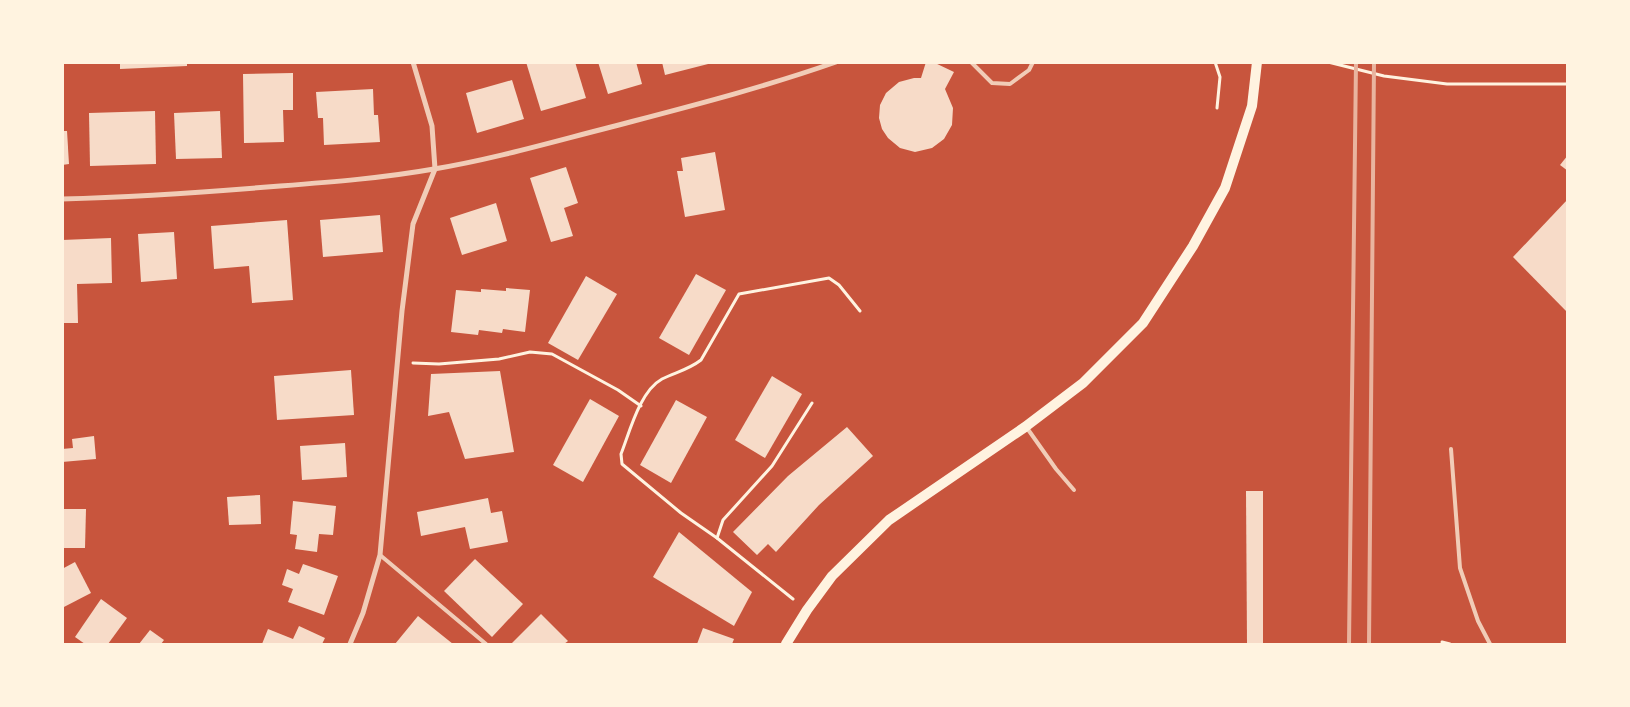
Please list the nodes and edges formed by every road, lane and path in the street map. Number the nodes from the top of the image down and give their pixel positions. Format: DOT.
graph roads {
  1 [pos="413,62"];
  2 [pos="836,62"];
  3 [pos="970,62"];
  4 [pos="1034,62"];
  5 [pos="1215,62"];
  6 [pos="1257,62"];
  7 [pos="1328,62"];
  8 [pos="1568,84"];
  9 [pos="1218,108"];
  10 [pos="435,169"];
  11 [pos="62,199"];
  12 [pos="860,311"];
  13 [pos="398,363"];
  14 [pos="812,403"];
  15 [pos="641,406"];
  16 [pos="1025,427"];
  17 [pos="1451,449"];
  18 [pos="1074,490"];
  19 [pos="717,538"];
  20 [pos="380,555"];
  21 [pos="807,610"];
  22 [pos="1442,642"];
  23 [pos="350,644"];
  24 [pos="486,644"];
  25 [pos="786,644"];
  26 [pos="1450,644"];
  27 [pos="1490,644"];
  1 -- 10 [label="street"];
  2 -- 10 [label="street"];
  3 -- 4 [label="lane"];
  5 -- 9 [label="path"];
  6 -- 16 [label="main road"];
  7 -- 8 [label="path"];
  10 -- 11 [label="street"];
  10 -- 13 [label="street"];
  12 -- 15 [label="path"];
  13 -- 15 [label="path"];
  13 -- 20 [label="street"];
  14 -- 19 [label="path"];
  15 -- 19 [label="path"];
  16 -- 18 [label="lane"];
  16 -- 21 [label="main road"];
  17 -- 27 [label="lane"];
  19 -- 21 [label="path"];
  20 -- 23 [label="street"];
  20 -- 24 [label="lane"];
  21 -- 25 [label="main road"];
  22 -- 26 [label="path"];
}
